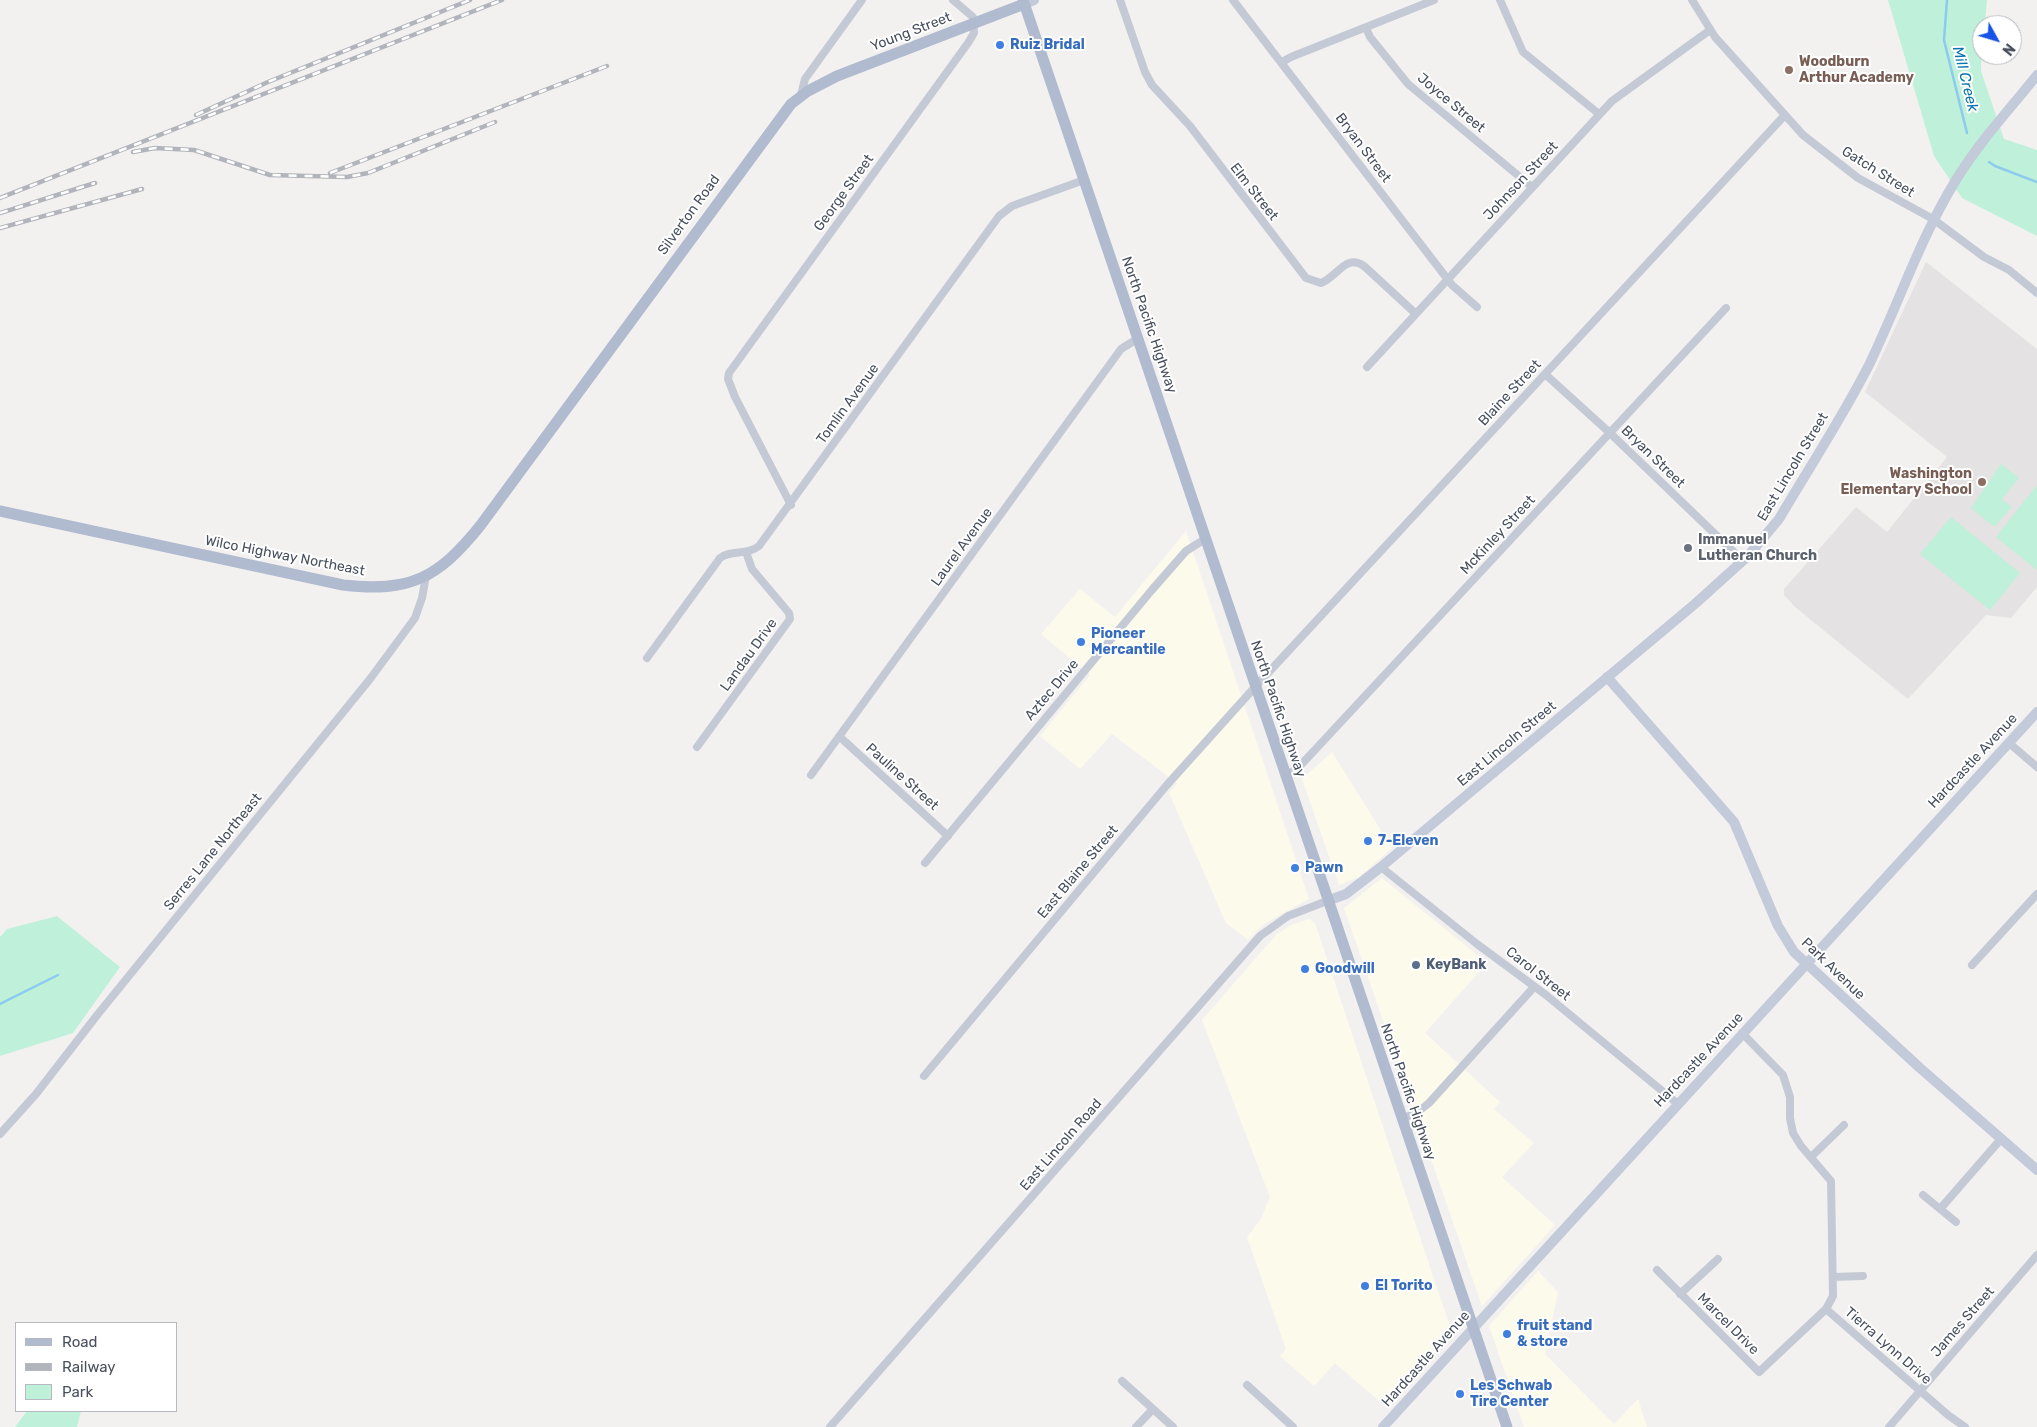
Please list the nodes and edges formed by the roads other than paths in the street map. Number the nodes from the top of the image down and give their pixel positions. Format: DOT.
graph roads {
  1 [pos="862,0"];
  2 [pos="953,0"];
  3 [pos="1120,0"];
  4 [pos="1233,0"];
  5 [pos="1434,0"];
  6 [pos="1500,0"];
  7 [pos="1692,0"];
  8 [pos="1027,1"];
  9 [pos="974,23"];
  10 [pos="1366,28"];
  11 [pos="1710,30"];
  12 [pos="1282,62"];
  13 [pos="2037,75"];
  14 [pos="801,95"];
  15 [pos="1599,114"];
  16 [pos="1784,116"];
  17 [pos="1084,180"];
  18 [pos="1532,187"];
  19 [pos="1933,220"];
  20 [pos="1448,278"];
  21 [pos="2037,293"];
  22 [pos="1477,308"];
  23 [pos="1726,308"];
  24 [pos="1415,313"];
  25 [pos="1138,339"];
  26 [pos="1367,367"];
  27 [pos="1545,374"];
  28 [pos="1610,433"];
  29 [pos="538,447"];
  30 [pos="791,505"];
  31 [pos="0,511"];
  32 [pos="1205,539"];
  33 [pos="746,552"];
  34 [pos="1742,560"];
  35 [pos="426,576"];
  36 [pos="647,658"];
  37 [pos="1607,677"];
  38 [pos="1255,687"];
  39 [pos="2037,712"];
  40 [pos="840,737"];
  41 [pos="2009,743"];
  42 [pos="698,747"];
  43 [pos="2037,767"];
  44 [pos="811,775"];
  45 [pos="1285,776"];
  46 [pos="948,836"];
  47 [pos="925,863"];
  48 [pos="1381,867"];
  49 [pos="2037,894"];
  50 [pos="1327,901"];
  51 [pos="1806,964"];
  52 [pos="1972,965"];
  53 [pos="1534,987"];
  54 [pos="1742,1033"];
  55 [pos="924,1076"];
  56 [pos="1678,1104"];
  57 [pos="1402,1119"];
  58 [pos="1844,1125"];
  59 [pos="0,1134"];
  60 [pos="2001,1139"];
  61 [pos="1811,1157"];
  62 [pos="2037,1170"];
  63 [pos="1923,1195"];
  64 [pos="1940,1209"];
  65 [pos="1956,1222"];
  66 [pos="2037,1255"];
  67 [pos="1718,1258"];
  68 [pos="1657,1270"];
  69 [pos="1863,1276"];
  70 [pos="1833,1277"];
  71 [pos="1680,1294"];
  72 [pos="1826,1309"];
  73 [pos="1472,1328"];
  74 [pos="1122,1382"];
  75 [pos="1246,1385"];
  76 [pos="1920,1390"];
  77 [pos="1153,1409"];
  78 [pos="830,1427"];
  79 [pos="1136,1427"];
  80 [pos="1173,1427"];
  81 [pos="1293,1427"];
  82 [pos="1383,1427"];
  83 [pos="1507,1427"];
  84 [pos="1889,1427"];
  85 [pos="1965,1427"];
  1 -- 14 [label="street, Silverton Road"];
  2 -- 9 [label="street"];
  3 -- 24 [label="street, Elm Street"];
  4 -- 12 [label="street, Bryan Street"];
  5 -- 10 [label="street"];
  6 -- 15 [label="street"];
  7 -- 11 [label="street, Gatch Street"];
  8 -- 9 [label="main road, Young Street"];
  8 -- 17 [label="main road, North Pacific Highway"];
  9 -- 14 [label="main road, Young Street"];
  9 -- 30 [label="street, George Street"];
  10 -- 12 [label="street"];
  10 -- 18 [label="street, Joyce Street"];
  11 -- 15 [label="street, Johnson Street"];
  11 -- 16 [label="street, Gatch Street"];
  12 -- 20 [label="street, Bryan Street"];
  13 -- 19 [label="street, East Lincoln Street"];
  14 -- 29 [label="main road, Silverton Road"];
  15 -- 18 [label="street, Johnson Street"];
  16 -- 19 [label="street, Gatch Street"];
  16 -- 27 [label="street, Blaine Street"];
  17 -- 25 [label="main road, North Pacific Highway"];
  17 -- 30 [label="street, Tomlin Avenue"];
  18 -- 20 [label="street, Johnson Street"];
  19 -- 21 [label="street, Gatch Street"];
  19 -- 34 [label="street, East Lincoln Street"];
  20 -- 22 [label="street, Bryan Street"];
  20 -- 24 [label="street, Johnson Street"];
  23 -- 28 [label="street, McKinley Street"];
  24 -- 26 [label="street, Johnson Street"];
  25 -- 32 [label="main road, North Pacific Highway"];
  25 -- 40 [label="street, Laurel Avenue"];
  27 -- 28 [label="street, Bryan Street"];
  27 -- 38 [label="street, Blaine Street"];
  28 -- 34 [label="street, Bryan Street"];
  28 -- 45 [label="street, McKinley Street"];
  29 -- 35 [label="main road, Wilco Highway Northeast"];
  30 -- 33 [label="street, Tomlin Avenue"];
  31 -- 35 [label="main road, Wilco Highway Northeast"];
  32 -- 38 [label="main road, North Pacific Highway"];
  32 -- 46 [label="street, Aztec Drive"];
  33 -- 36 [label="street, Tomlin Avenue"];
  33 -- 42 [label="street, Landau Drive"];
  34 -- 37 [label="street, East Lincoln Street"];
  35 -- 59 [label="street, Serres Lane Northeast"];
  37 -- 48 [label="street, East Lincoln Street"];
  37 -- 51 [label="street, Park Avenue"];
  38 -- 45 [label="main road, North Pacific Highway"];
  38 -- 55 [label="street, East Blaine Street"];
  39 -- 41 [label="street, Hardcastle Avenue"];
  40 -- 44 [label="street, Laurel Avenue"];
  40 -- 46 [label="street, Pauline Street"];
  41 -- 43 [label="street"];
  41 -- 51 [label="street, Hardcastle Avenue"];
  45 -- 50 [label="main road, North Pacific Highway"];
  46 -- 47 [label="street, Aztec Drive"];
  48 -- 50 [label="street, East Lincoln Street"];
  48 -- 53 [label="street, Carol Street"];
  49 -- 52 [label="street"];
  50 -- 57 [label="main road, North Pacific Highway"];
  50 -- 78 [label="street, East Lincoln Road"];
  51 -- 54 [label="street, Hardcastle Avenue"];
  51 -- 60 [label="street, Park Avenue"];
  53 -- 56 [label="street, Carol Street"];
  53 -- 57 [label="street"];
  54 -- 56 [label="street, Hardcastle Avenue"];
  54 -- 61 [label="street, Tierra Lynn Drive"];
  56 -- 73 [label="street, Hardcastle Avenue"];
  57 -- 73 [label="main road, North Pacific Highway"];
  58 -- 61 [label="street"];
  60 -- 62 [label="street, Park Avenue"];
  60 -- 64 [label="street"];
  61 -- 70 [label="street, Tierra Lynn Drive"];
  63 -- 64 [label="street"];
  64 -- 65 [label="street"];
  66 -- 76 [label="street, James Street"];
  67 -- 71 [label="street"];
  68 -- 71 [label="street, Marcel Drive"];
  69 -- 70 [label="street"];
  70 -- 72 [label="street, Tierra Lynn Drive"];
  71 -- 72 [label="street, Marcel Drive"];
  72 -- 76 [label="street, Tierra Lynn Drive"];
  73 -- 82 [label="street, Hardcastle Avenue"];
  73 -- 83 [label="main road, North Pacific Highway"];
  74 -- 77 [label="street"];
  75 -- 81 [label="street"];
  76 -- 84 [label="street, James Street"];
  76 -- 85 [label="street, Tierra Lynn Drive"];
  77 -- 79 [label="street"];
  77 -- 80 [label="street"];
}
